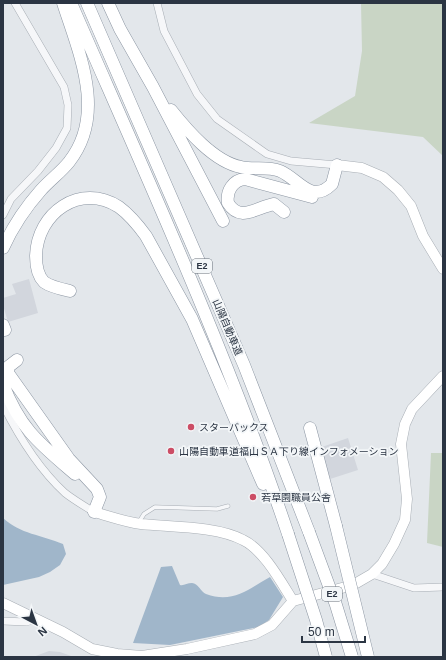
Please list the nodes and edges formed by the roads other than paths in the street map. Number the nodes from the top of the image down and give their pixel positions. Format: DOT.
graph roads {
  1 [pos="15,3"];
  2 [pos="63,3"];
  3 [pos="71,3"];
  4 [pos="87,3"];
  5 [pos="108,3"];
  6 [pos="157,3"];
  7 [pos="153,87"];
  8 [pos="338,165"];
  9 [pos="266,176"];
  10 [pos="284,212"];
  11 [pos="3,215"];
  12 [pos="222,221"];
  13 [pos="3,248"];
  14 [pos="443,269"];
  15 [pos="70,291"];
  16 [pos="17,360"];
  17 [pos="443,376"];
  18 [pos="3,384"];
  19 [pos="3,405"];
  20 [pos="310,428"];
  21 [pos="228,506"];
  22 [pos="94,512"];
  23 [pos="139,523"];
  24 [pos="288,534"];
  25 [pos="372,574"];
  26 [pos="443,587"];
  27 [pos="293,601"];
  28 [pos="3,603"];
  29 [pos="37,619"];
  30 [pos="3,621"];
  31 [pos="326,657"];
  32 [pos="352,657"];
  33 [pos="368,657"];
  1 -- 11 [label="street"];
  2 -- 13 [label="highway"];
  3 -- 24 [label="highway, 山陽自動車道 / E2"];
  4 -- 32 [label="highway, 山陽自動車道 / E2, bridge"];
  5 -- 7 [label="highway"];
  6 -- 8 [label="street"];
  7 -- 9 [label="highway"];
  7 -- 12 [label="highway"];
  8 -- 9 [label="highway"];
  8 -- 9 [label="highway"];
  8 -- 14 [label="street"];
  9 -- 10 [label="highway"];
  15 -- 24 [label="highway"];
  16 -- 22 [label="highway"];
  17 -- 25 [label="street"];
  18 -- 22 [label="highway"];
  19 -- 22 [label="street"];
  20 -- 33 [label="highway, bridge"];
  21 -- 23 [label="lane"];
  22 -- 23 [label="street"];
  23 -- 27 [label="street"];
  24 -- 31 [label="highway, 山陽自動車道 / E2, bridge"];
  25 -- 26 [label="street"];
  25 -- 27 [label="street"];
  27 -- 29 [label="street"];
  28 -- 29 [label="street"];
  29 -- 30 [label="street"];
}
